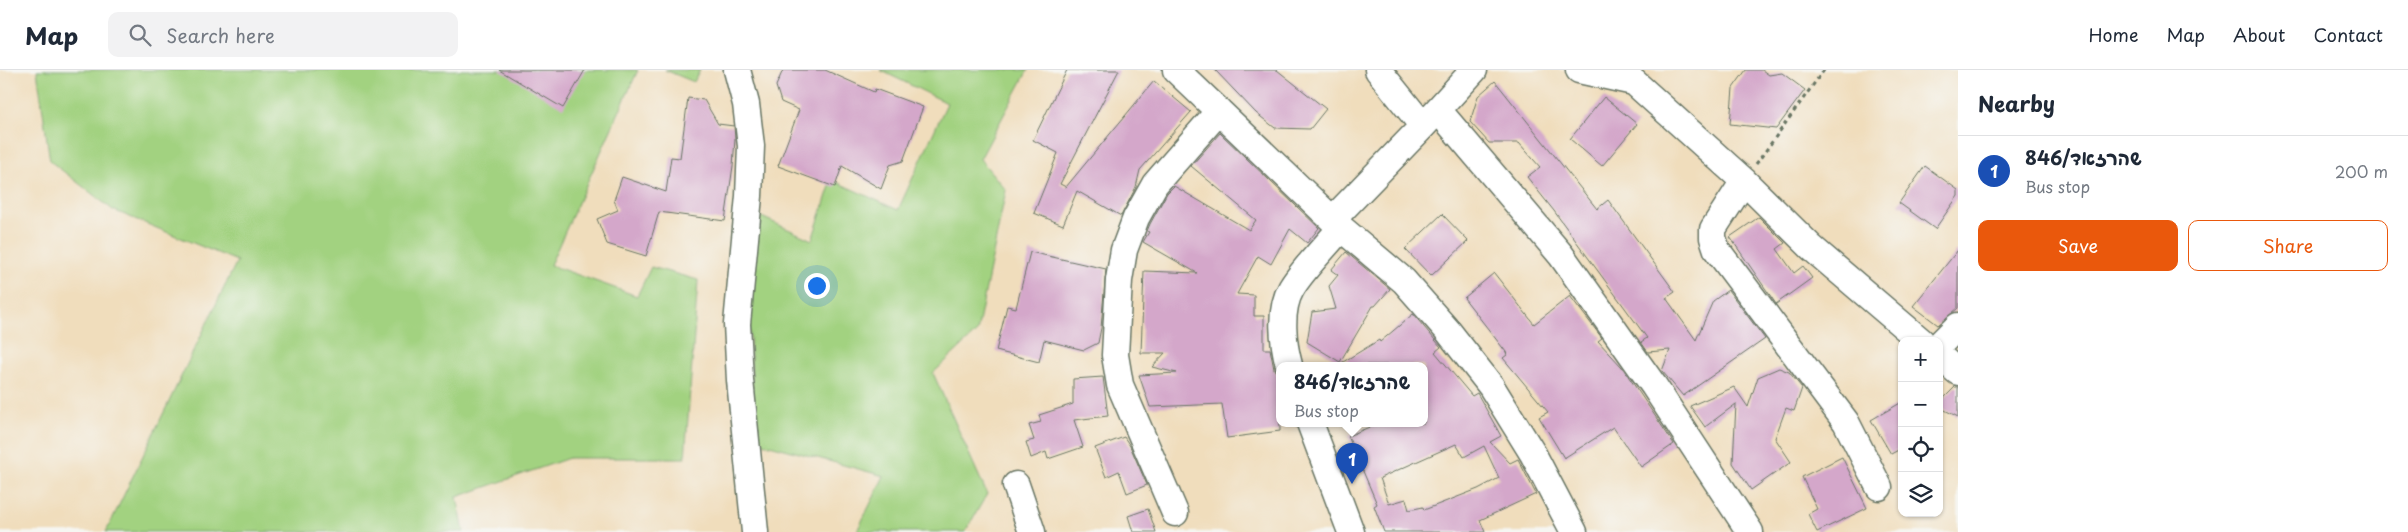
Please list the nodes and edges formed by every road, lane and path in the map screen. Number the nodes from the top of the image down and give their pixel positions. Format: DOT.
graph roads {
  1 [pos="737,70"];
  2 [pos="1176,70"];
  3 [pos="1378,70"];
  4 [pos="1474,70"];
  5 [pos="1579,70"];
  6 [pos="1824,70"];
  7 [pos="1638,76"];
  8 [pos="1219,111"];
  9 [pos="1431,118"];
  10 [pos="1744,181"];
  11 [pos="1337,224"];
  12 [pos="1958,326"];
  13 [pos="1916,337"];
  14 [pos="1943,342"];
  15 [pos="1943,359"];
  16 [pos="1288,362"];
  17 [pos="1958,372"];
  18 [pos="1312,427"];
  19 [pos="1016,485"];
  20 [pos="1879,488"];
  21 [pos="1175,513"];
  22 [pos="755,532"];
  23 [pos="1032,532"];
  24 [pos="1351,532"];
  25 [pos="1574,532"];
  26 [pos="1750,532"];
  1 -- 22 [label="street"];
  2 -- 8 [label="street"];
  3 -- 9 [label="street"];
  4 -- 9 [label="street"];
  5 -- 7 [label="street"];
  6 -- 10 [label="path"];
  7 -- 10 [label="street"];
  8 -- 11 [label="street"];
  8 -- 21 [label="street"];
  9 -- 11 [label="street"];
  9 -- 26 [label="street"];
  10 -- 13 [label="street"];
  10 -- 20 [label="street"];
  11 -- 16 [label="street"];
  11 -- 25 [label="street"];
  12 -- 14 [label="street"];
  15 -- 17 [label="street"];
  18 -- 24 [label="street"];
  19 -- 23 [label="street"];
}
